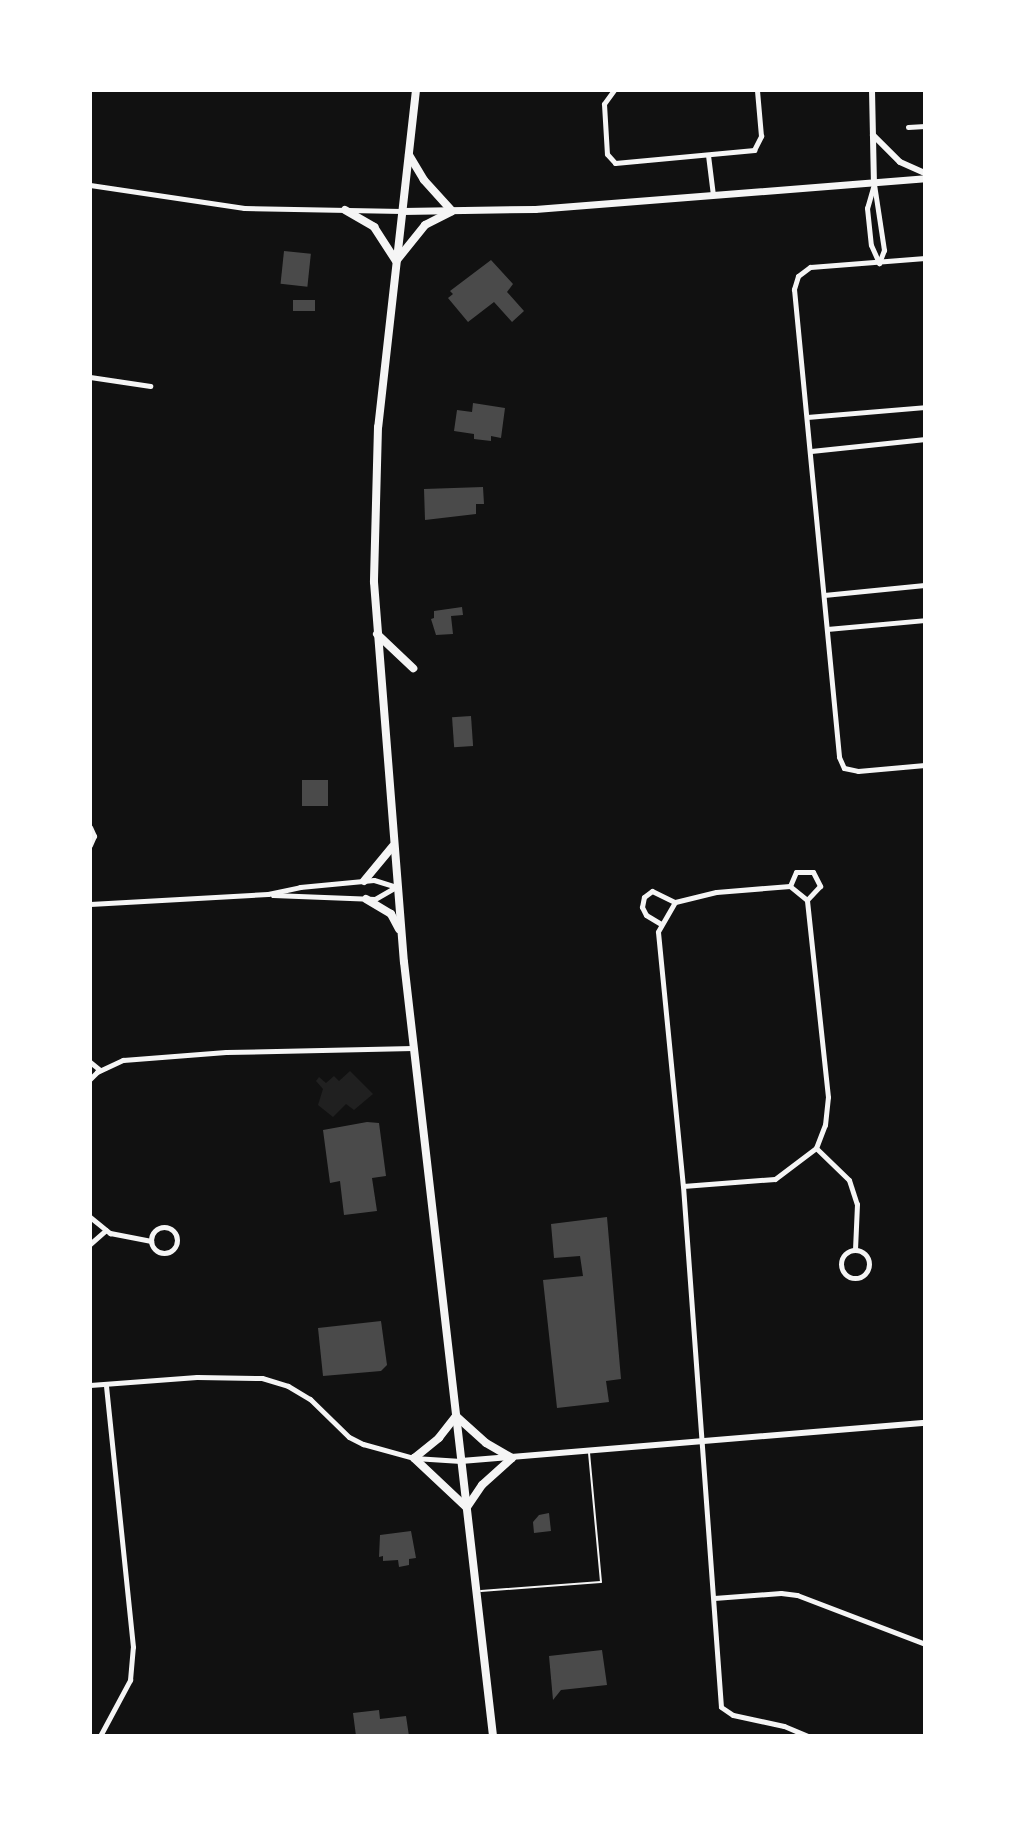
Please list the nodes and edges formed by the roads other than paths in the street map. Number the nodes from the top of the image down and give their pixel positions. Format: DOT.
graph roads {
  1 [pos="416,90"];
  2 [pos="614,90"];
  3 [pos="757,90"];
  4 [pos="872,90"];
  5 [pos="925,126"];
  6 [pos="908,127"];
  7 [pos="873,135"];
  8 [pos="408,155"];
  9 [pos="708,155"];
  10 [pos="925,176"];
  11 [pos="874,184"];
  12 [pos="90,185"];
  13 [pos="713,195"];
  14 [pos="345,210"];
  15 [pos="402,211"];
  16 [pos="452,211"];
  17 [pos="925,258"];
  18 [pos="396,261"];
  19 [pos="879,263"];
  20 [pos="90,377"];
  21 [pos="150,386"];
  22 [pos="925,407"];
  23 [pos="807,417"];
  24 [pos="925,439"];
  25 [pos="810,451"];
  26 [pos="925,585"];
  27 [pos="824,595"];
  28 [pos="925,620"];
  29 [pos="827,629"];
  30 [pos="377,634"];
  31 [pos="413,668"];
  32 [pos="925,765"];
  33 [pos="90,827"];
  34 [pos="90,845"];
  35 [pos="394,845"];
  36 [pos="364,881"];
  37 [pos="790,886"];
  38 [pos="397,887"];
  39 [pos="268,894"];
  40 [pos="366,899"];
  41 [pos="807,900"];
  42 [pos="675,902"];
  43 [pos="90,904"];
  44 [pos="661,924"];
  45 [pos="401,933"];
  46 [pos="413,1048"];
  47 [pos="90,1062"];
  48 [pos="100,1070"];
  49 [pos="90,1079"];
  50 [pos="816,1148"];
  51 [pos="683,1186"];
  52 [pos="90,1217"];
  53 [pos="106,1230"];
  54 [pos="151,1241"];
  55 [pos="90,1244"];
  56 [pos="855,1250"];
  57 [pos="106,1384"];
  58 [pos="90,1385"];
  59 [pos="456,1416"];
  60 [pos="925,1423"];
  61 [pos="699,1442"];
  62 [pos="589,1452"];
  63 [pos="414,1458"];
  64 [pos="512,1458"];
  65 [pos="461,1461"];
  66 [pos="467,1508"];
  67 [pos="476,1592"];
  68 [pos="714,1598"];
  69 [pos="925,1644"];
  70 [pos="100,1736"];
  71 [pos="493,1736"];
  72 [pos="808,1736"];
  1 -- 8 [label="main road"];
  2 -- 9 [label="street"];
  3 -- 9 [label="street"];
  4 -- 7 [label="street"];
  5 -- 6 [label="street"];
  7 -- 10 [label="street"];
  7 -- 11 [label="street"];
  8 -- 15 [label="main road"];
  8 -- 16 [label="main road"];
  9 -- 13 [label="street"];
  10 -- 11 [label="main road"];
  11 -- 13 [label="main road"];
  11 -- 19 [label="street"];
  11 -- 19 [label="street"];
  12 -- 14 [label="street"];
  13 -- 16 [label="main road"];
  14 -- 15 [label="street"];
  14 -- 18 [label="main road"];
  15 -- 16 [label="main road"];
  15 -- 18 [label="main road"];
  16 -- 18 [label="main road"];
  17 -- 19 [label="street"];
  18 -- 30 [label="main road"];
  19 -- 23 [label="street"];
  20 -- 21 [label="street"];
  22 -- 23 [label="street"];
  23 -- 25 [label="street"];
  24 -- 25 [label="street"];
  25 -- 27 [label="street"];
  26 -- 27 [label="street"];
  27 -- 29 [label="street"];
  28 -- 29 [label="street"];
  29 -- 32 [label="street"];
  30 -- 31 [label="main road"];
  30 -- 35 [label="main road"];
  33 -- 34 [label="street"];
  35 -- 36 [label="main road"];
  35 -- 38 [label="main road"];
  36 -- 38 [label="street"];
  36 -- 39 [label="street"];
  37 -- 41 [label="street"];
  37 -- 41 [label="street"];
  37 -- 42 [label="street"];
  38 -- 40 [label="street"];
  38 -- 45 [label="main road"];
  39 -- 40 [label="street"];
  39 -- 43 [label="street"];
  40 -- 45 [label="main road"];
  41 -- 50 [label="street"];
  42 -- 44 [label="street"];
  42 -- 44 [label="street"];
  44 -- 51 [label="street"];
  45 -- 46 [label="main road"];
  46 -- 48 [label="street"];
  46 -- 59 [label="main road"];
  47 -- 48 [label="street"];
  48 -- 49 [label="street"];
  50 -- 51 [label="street"];
  50 -- 56 [label="street"];
  51 -- 61 [label="street"];
  52 -- 53 [label="street"];
  53 -- 54 [label="street"];
  53 -- 55 [label="street"];
  54 -- 54 [label="street"];
  56 -- 56 [label="street"];
  57 -- 58 [label="street"];
  57 -- 63 [label="street"];
  57 -- 70 [label="street"];
  59 -- 63 [label="main road"];
  59 -- 64 [label="main road"];
  59 -- 65 [label="main road"];
  60 -- 61 [label="street"];
  61 -- 62 [label="street"];
  61 -- 68 [label="street"];
  62 -- 64 [label="street"];
  62 -- 67 [label="lane"];
  63 -- 65 [label="street"];
  63 -- 66 [label="main road"];
  64 -- 65 [label="street"];
  64 -- 66 [label="main road"];
  65 -- 66 [label="main road"];
  66 -- 67 [label="main road"];
  67 -- 71 [label="main road"];
  68 -- 69 [label="street"];
  68 -- 72 [label="street"];
}
